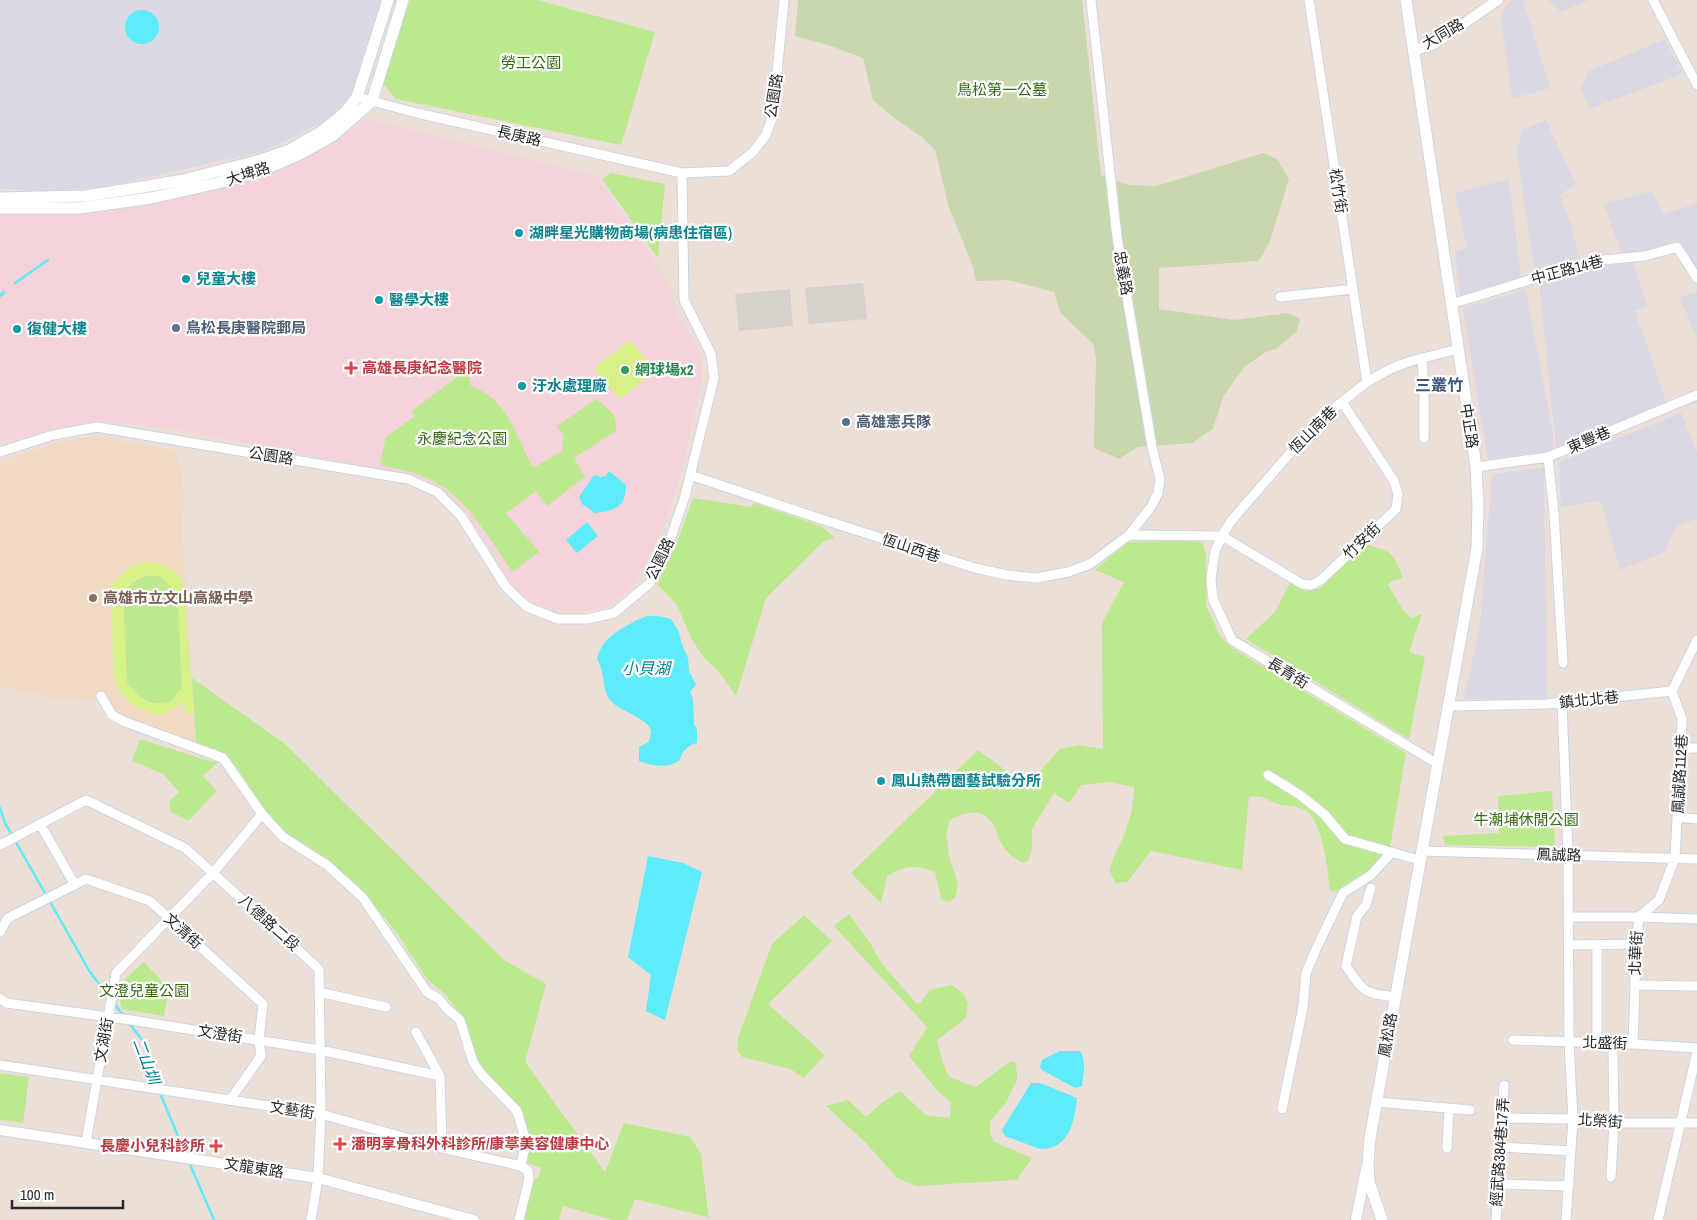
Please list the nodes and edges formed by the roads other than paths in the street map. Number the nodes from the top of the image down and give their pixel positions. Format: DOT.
graph roads {
  1 [pos="388,0"];
  2 [pos="403,0"];
  3 [pos="784,0"];
  4 [pos="1091,0"];
  5 [pos="1309,0"];
  6 [pos="1406,0"];
  7 [pos="1498,0"];
  8 [pos="1653,0"];
  9 [pos="1413,51"];
  10 [pos="1697,85"];
  11 [pos="357,97"];
  12 [pos="372,101"];
  13 [pos="682,172"];
  14 [pos="0,198"];
  15 [pos="0,208"];
  16 [pos="1697,278"];
  17 [pos="1353,289"];
  18 [pos="1280,297"];
  19 [pos="1451,304"];
  20 [pos="1458,350"];
  21 [pos="1422,358"];
  22 [pos="1367,382"];
  23 [pos="1697,395"];
  24 [pos="1342,402"];
  25 [pos="1424,438"];
  26 [pos="0,452"];
  27 [pos="1548,457"];
  28 [pos="1476,467"];
  29 [pos="690,475"];
  30 [pos="1129,535"];
  31 [pos="1222,536"];
  32 [pos="1697,640"];
  33 [pos="1563,663"];
  34 [pos="1672,691"];
  35 [pos="101,696"];
  36 [pos="1562,703"];
  37 [pos="1448,706"];
  38 [pos="1682,748"];
  39 [pos="1697,748"];
  40 [pos="1438,764"];
  41 [pos="1268,775"];
  42 [pos="262,814"];
  43 [pos="1678,817"];
  44 [pos="1697,819"];
  45 [pos="40,824"];
  46 [pos="0,845"];
  47 [pos="1391,853"];
  48 [pos="1568,855"];
  49 [pos="1420,856"];
  50 [pos="1675,858"];
  51 [pos="1697,859"];
  52 [pos="213,873"];
  53 [pos="75,885"];
  54 [pos="1371,888"];
  55 [pos="1568,917"];
  56 [pos="1638,917"];
  57 [pos="170,919"];
  58 [pos="1697,919"];
  59 [pos="0,932"];
  60 [pos="1636,944"];
  61 [pos="1569,945"];
  62 [pos="1597,945"];
  63 [pos="1635,985"];
  64 [pos="1697,986"];
  65 [pos="319,992"];
  66 [pos="1395,997"];
  67 [pos="0,998"];
  68 [pos="386,1007"];
  69 [pos="108,1017"];
  70 [pos="416,1032"];
  71 [pos="259,1040"];
  72 [pos="1513,1040"];
  73 [pos="1570,1042"];
  74 [pos="1597,1042"];
  75 [pos="1613,1044"];
  76 [pos="1633,1044"];
  77 [pos="1697,1048"];
  78 [pos="320,1050"];
  79 [pos="1697,1052"];
  80 [pos="0,1065"];
  81 [pos="440,1076"];
  82 [pos="98,1080"];
  83 [pos="1504,1084"];
  84 [pos="230,1100"];
  85 [pos="1376,1102"];
  86 [pos="1449,1108"];
  87 [pos="1282,1109"];
  88 [pos="1470,1110"];
  89 [pos="320,1114"];
  90 [pos="1502,1118"];
  91 [pos="1572,1119"];
  92 [pos="1682,1122"];
  93 [pos="1697,1122"];
  94 [pos="1614,1124"];
  95 [pos="0,1130"];
  96 [pos="86,1142"];
  97 [pos="1500,1146"];
  98 [pos="442,1148"];
  99 [pos="1446,1148"];
  100 [pos="1571,1151"];
  101 [pos="1368,1163"];
  102 [pos="521,1166"];
  103 [pos="1610,1177"];
  104 [pos="318,1178"];
  105 [pos="1498,1184"];
  106 [pos="1568,1186"];
  107 [pos="311,1220"];
  108 [pos="474,1220"];
  109 [pos="519,1220"];
  110 [pos="1356,1220"];
  111 [pos="1382,1220"];
  112 [pos="1496,1220"];
  113 [pos="1566,1220"];
  114 [pos="1658,1220"];
  1 -- 11 [label="main road, 大埤路"];
  2 -- 12 [label="main road"];
  3 -- 13 [label="street, 公園路"];
  4 -- 30 [label="street, 忠義路"];
  5 -- 17 [label="street, 松竹街"];
  6 -- 9 [label="main road, 中正路"];
  7 -- 9 [label="street, 大同路"];
  8 -- 10 [label="street"];
  9 -- 19 [label="main road, 中正路"];
  11 -- 12 [label="street, 長庚路"];
  11 -- 14 [label="main road, 大埤路"];
  12 -- 13 [label="street, 長庚路"];
  12 -- 15 [label="main road, 大埤路"];
  13 -- 29 [label="street, 公園路"];
  16 -- 19 [label="street, 中正路14巷"];
  17 -- 18 [label="street"];
  17 -- 22 [label="street, 松竹街"];
  19 -- 20 [label="main road, 中正路"];
  20 -- 21 [label="street, 恆山南巷"];
  20 -- 28 [label="main road, 中正路"];
  21 -- 22 [label="street, 恆山南巷"];
  21 -- 25 [label="street"];
  22 -- 24 [label="street, 恆山南巷"];
  23 -- 27 [label="street, 東豐巷"];
  24 -- 31 [label="street, 恆山南巷"];
  24 -- 31 [label="street, 竹安街"];
  26 -- 29 [label="street, 公園路"];
  27 -- 28 [label="street, 東豐巷"];
  27 -- 33 [label="street"];
  28 -- 37 [label="main road, 中正路"];
  29 -- 30 [label="street, 恆山西巷"];
  30 -- 31 [label="street"];
  31 -- 40 [label="street, 長青街"];
  32 -- 34 [label="street"];
  34 -- 36 [label="street, 鎮北北巷"];
  34 -- 38 [label="street, 鳳誠路112巷"];
  35 -- 42 [label="street"];
  36 -- 37 [label="street, 鎮北北巷"];
  36 -- 48 [label="street"];
  37 -- 40 [label="main road, 中正路"];
  38 -- 39 [label="street"];
  38 -- 43 [label="street, 鳳誠路112巷"];
  40 -- 49 [label="main road, 中正路"];
  41 -- 47 [label="street, 鳳誠路"];
  42 -- 52 [label="street, 文湖街"];
  42 -- 102 [label="street"];
  43 -- 44 [label="street"];
  43 -- 50 [label="street, 鳳誠路112巷"];
  45 -- 46 [label="street, 八德路二段"];
  45 -- 52 [label="street, 八德路二段"];
  45 -- 53 [label="street"];
  47 -- 49 [label="street, 鳳誠路"];
  47 -- 87 [label="street"];
  48 -- 49 [label="street, 鳳誠路"];
  48 -- 50 [label="street, 鳳誠路"];
  48 -- 55 [label="street"];
  49 -- 66 [label="main road, 鳳松路"];
  50 -- 51 [label="street, 鳳誠路"];
  50 -- 56 [label="street, 鳳誠路112巷"];
  52 -- 57 [label="street, 文湖街"];
  52 -- 65 [label="street, 八德路二段"];
  53 -- 57 [label="street, 文清街"];
  53 -- 59 [label="street, 文清街"];
  54 -- 66 [label="street"];
  55 -- 56 [label="street"];
  55 -- 61 [label="street"];
  56 -- 58 [label="street, 北華街"];
  56 -- 60 [label="street, 北華街"];
  57 -- 69 [label="street, 文湖街"];
  57 -- 71 [label="street, 文清街"];
  60 -- 62 [label="street"];
  60 -- 63 [label="street, 北華街"];
  61 -- 62 [label="street"];
  61 -- 73 [label="street"];
  62 -- 74 [label="street"];
  63 -- 64 [label="street, 北華街"];
  63 -- 76 [label="street"];
  65 -- 68 [label="street"];
  65 -- 78 [label="street, 八德路二段"];
  66 -- 85 [label="main road, 鳳松路"];
  67 -- 69 [label="street, 文澄街"];
  69 -- 71 [label="street, 文澄街"];
  69 -- 82 [label="street, 文湖街"];
  70 -- 81 [label="street"];
  71 -- 78 [label="street, 文澄街"];
  71 -- 84 [label="street, 文清街"];
  72 -- 73 [label="street, 北盛街"];
  73 -- 74 [label="street, 北盛街"];
  73 -- 91 [label="street"];
  74 -- 75 [label="street, 北盛街"];
  75 -- 76 [label="street, 北盛街"];
  75 -- 94 [label="street"];
  76 -- 77 [label="street, 北盛街"];
  78 -- 81 [label="street, 文澄街"];
  78 -- 89 [label="street, 八德路二段"];
  79 -- 92 [label="street"];
  80 -- 82 [label="street, 文藝街"];
  81 -- 98 [label="street"];
  82 -- 84 [label="street, 文藝街"];
  82 -- 96 [label="street, 文湖街"];
  83 -- 90 [label="street, 經武路384巷17弄"];
  84 -- 89 [label="street, 文藝街"];
  85 -- 86 [label="street"];
  85 -- 101 [label="main road, 鳳松路"];
  86 -- 88 [label="street"];
  86 -- 99 [label="street"];
  89 -- 98 [label="street, 文藝街"];
  89 -- 104 [label="street, 八德路二段"];
  90 -- 91 [label="street, 北榮街"];
  90 -- 97 [label="street, 經武路384巷17弄"];
  91 -- 94 [label="street, 北榮街"];
  91 -- 100 [label="street"];
  92 -- 93 [label="street, 北榮街"];
  92 -- 94 [label="street, 北榮街"];
  92 -- 114 [label="street"];
  94 -- 103 [label="street"];
  95 -- 96 [label="street, 文龍東路"];
  96 -- 104 [label="street, 文龍東路"];
  97 -- 100 [label="street"];
  97 -- 105 [label="street, 經武路384巷17弄"];
  98 -- 102 [label="street, 文藝街"];
  100 -- 106 [label="street"];
  101 -- 110 [label="street, 鳳松路"];
  101 -- 111 [label="main road"];
  102 -- 109 [label="street"];
  104 -- 107 [label="street, 八德路二段"];
  104 -- 108 [label="street, 文龍東路"];
  105 -- 106 [label="street"];
  105 -- 112 [label="street, 經武路384巷17弄"];
  106 -- 113 [label="street"];
}
